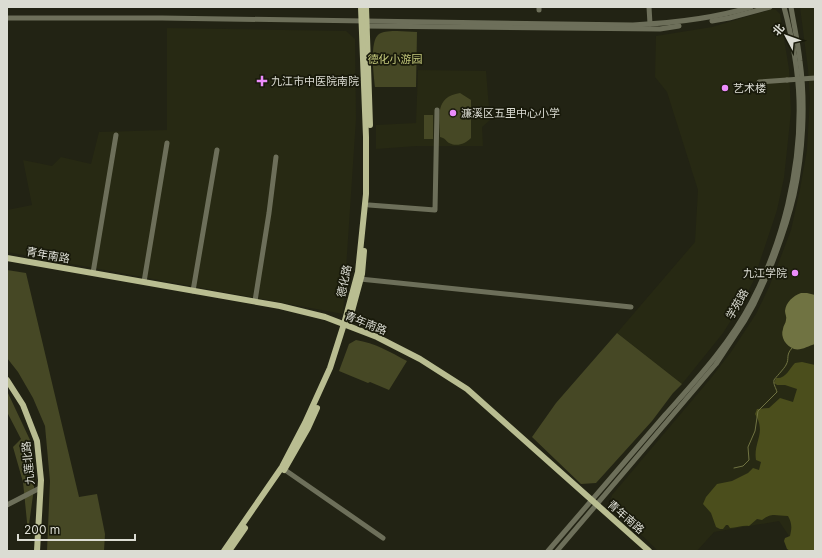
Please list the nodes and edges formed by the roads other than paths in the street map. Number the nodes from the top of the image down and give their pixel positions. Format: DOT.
graph roads {
  1 [pos="361,7"];
  2 [pos="366,7"];
  3 [pos="649,7"];
  4 [pos="751,7"];
  5 [pos="770,7"];
  6 [pos="784,7"];
  7 [pos="790,7"];
  8 [pos="7,18"];
  9 [pos="364,24"];
  10 [pos="650,24"];
  11 [pos="815,78"];
  12 [pos="759,82"];
  13 [pos="437,110"];
  14 [pos="116,135"];
  15 [pos="167,143"];
  16 [pos="217,150"];
  17 [pos="276,157"];
  18 [pos="369,205"];
  19 [pos="7,258"];
  20 [pos="93,273"];
  21 [pos="360,279"];
  22 [pos="144,282"];
  23 [pos="193,291"];
  24 [pos="255,302"];
  25 [pos="631,308"];
  26 [pos="346,325"];
  27 [pos="7,380"];
  28 [pos="285,470"];
  29 [pos="40,488"];
  30 [pos="595,502"];
  31 [pos="7,505"];
  32 [pos="383,538"];
  33 [pos="37,551"];
  34 [pos="224,551"];
  35 [pos="229,551"];
  36 [pos="548,551"];
  37 [pos="557,551"];
  38 [pos="649,551"];
  1 -- 9 [label="main road, 德化路"];
  2 -- 9 [label="main road, 德化路"];
  3 -- 10 [label="street"];
  4 -- 10 [label="street"];
  5 -- 9 [label="street"];
  6 -- 30 [label="street, 学苑路"];
  7 -- 30 [label="street, 学苑路"];
  8 -- 9 [label="street"];
  9 -- 10 [label="street"];
  9 -- 18 [label="main road, 德化路"];
  9 -- 26 [label="main road, 德化路"];
  11 -- 12 [label="street, bridge"];
  13 -- 18 [label="street"];
  14 -- 20 [label="street"];
  15 -- 22 [label="street"];
  16 -- 23 [label="street"];
  17 -- 24 [label="street"];
  18 -- 21 [label="main road, 德化路"];
  19 -- 20 [label="main road, 青年南路"];
  20 -- 22 [label="main road, 青年南路"];
  21 -- 25 [label="street"];
  21 -- 26 [label="main road, 德化路"];
  22 -- 23 [label="main road, 青年南路"];
  23 -- 24 [label="main road, 青年南路"];
  24 -- 26 [label="main road, 青年南路"];
  26 -- 28 [label="main road, 德化路"];
  26 -- 30 [label="main road, 青年南路"];
  26 -- 34 [label="main road, 德化路"];
  27 -- 29 [label="main road, 九莲北路"];
  28 -- 32 [label="street"];
  28 -- 35 [label="main road, 德化路"];
  29 -- 31 [label="street"];
  29 -- 33 [label="main road, 九莲北路"];
  30 -- 36 [label="street, 学苑路"];
  30 -- 37 [label="street, 学苑路"];
  30 -- 38 [label="main road, 青年南路"];
}
